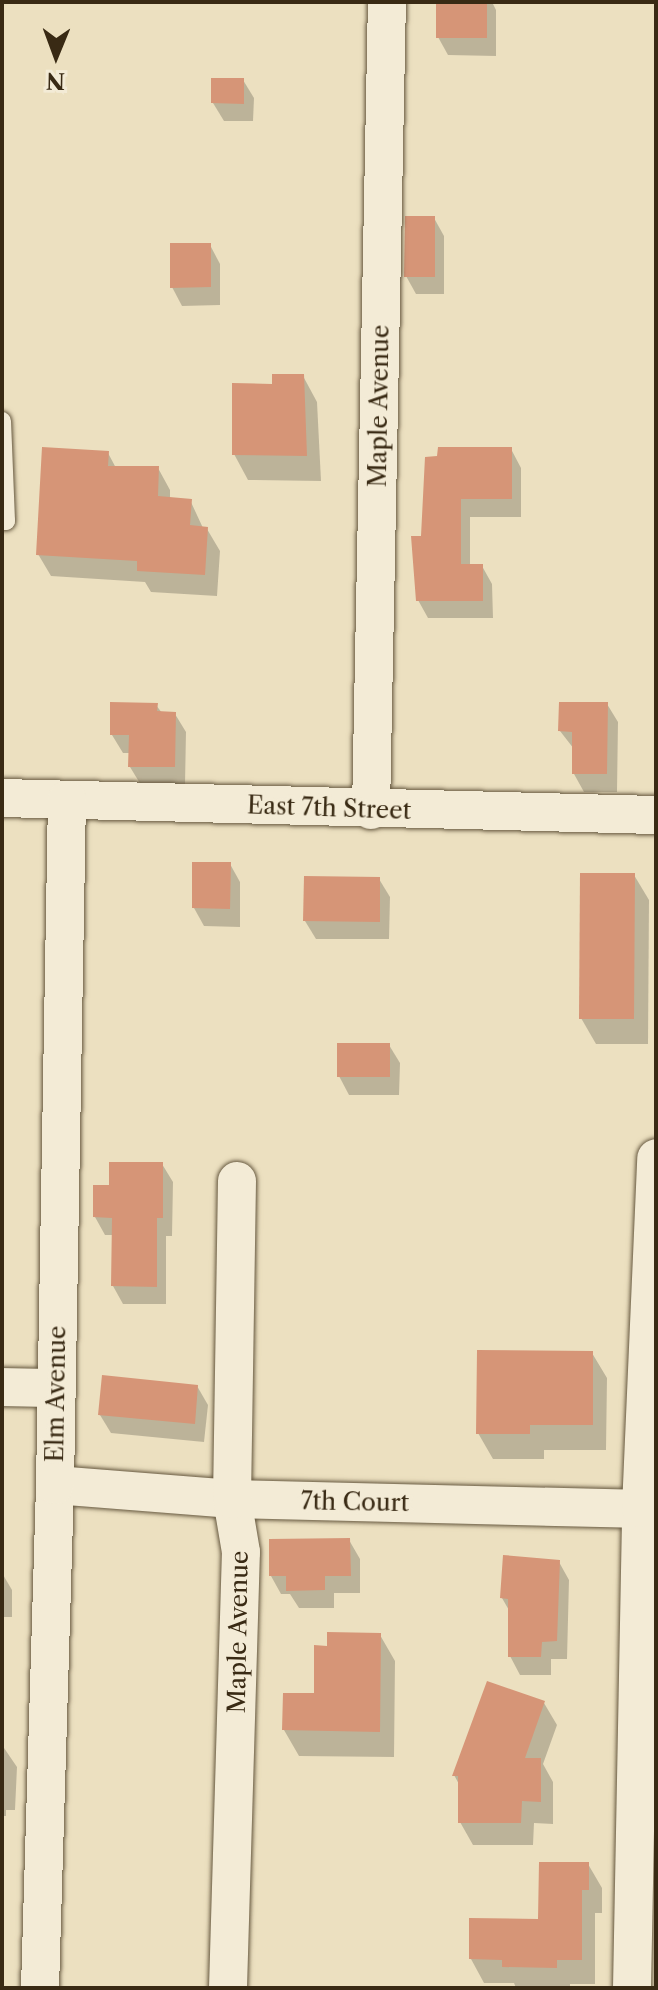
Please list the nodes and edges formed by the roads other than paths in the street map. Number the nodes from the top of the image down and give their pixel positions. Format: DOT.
graph roads {
  1 [pos="387,2"];
  2 [pos="2,421"];
  3 [pos="2,521"];
  4 [pos="2,798"];
  5 [pos="67,800"];
  6 [pos="371,810"];
  7 [pos="656,815"];
  8 [pos="656,1158"];
  9 [pos="237,1181"];
  10 [pos="2,1387"];
  11 [pos="56,1388"];
  12 [pos="55,1485"];
  13 [pos="232,1499"];
  14 [pos="648,1508"];
  15 [pos="40,1988"];
  16 [pos="228,1988"];
  17 [pos="632,1988"];
  1 -- 6 [label="street, Maple Avenue"];
  2 -- 3 [label="lane"];
  4 -- 5 [label="street, East 7th Street"];
  5 -- 6 [label="street, East 7th Street"];
  5 -- 11 [label="street, Elm Avenue"];
  6 -- 7 [label="street, East 7th Street"];
  8 -- 14 [label="street"];
  9 -- 13 [label="street, Maple Avenue"];
  10 -- 11 [label="street"];
  11 -- 12 [label="street, Elm Avenue"];
  12 -- 13 [label="street, 7th Court"];
  12 -- 15 [label="street, Elm Avenue"];
  13 -- 14 [label="street, 7th Court"];
  13 -- 16 [label="street, Maple Avenue"];
  14 -- 17 [label="street"];
}
